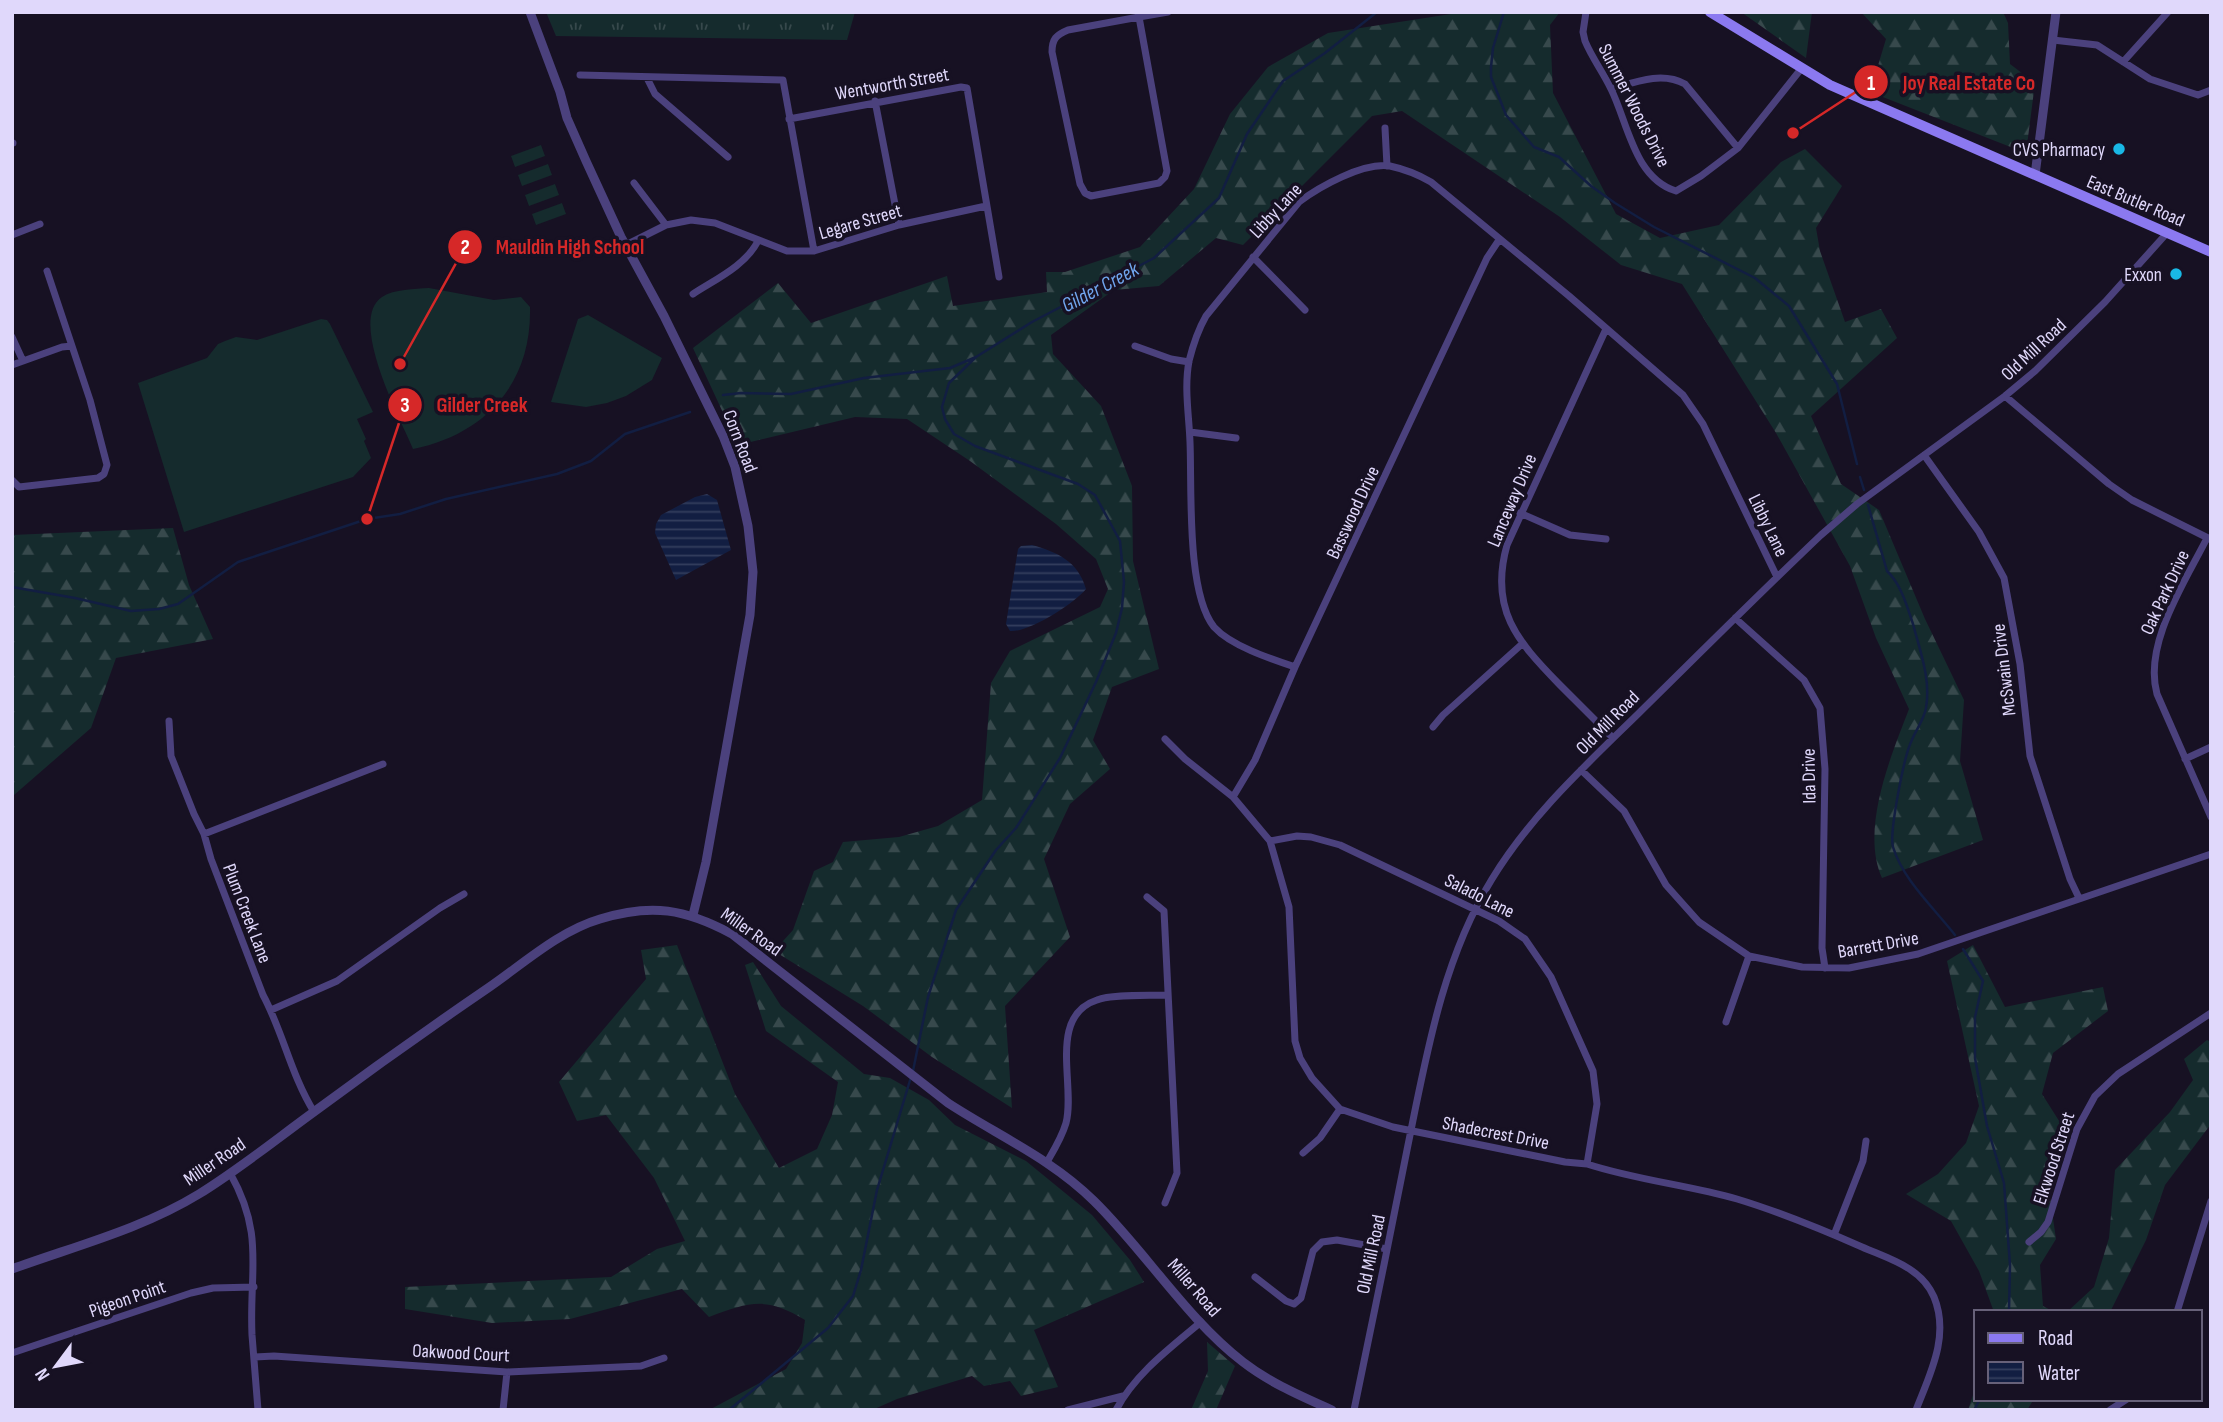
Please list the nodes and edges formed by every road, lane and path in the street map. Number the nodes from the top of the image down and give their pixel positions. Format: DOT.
graph roads {
  1 [pos="530,12"];
  2 [pos="1168,12"];
  3 [pos="1586,12"];
  4 [pos="1710,12"];
  5 [pos="2056,12"];
  6 [pos="2168,12"];
  7 [pos="1139,17"];
  8 [pos="2053,40"];
  9 [pos="2123,62"];
  10 [pos="1801,69"];
  11 [pos="580,75"];
  12 [pos="647,78"];
  13 [pos="1612,89"];
  14 [pos="2211,90"];
  15 [pos="875,101"];
  16 [pos="789,118"];
  17 [pos="1385,128"];
  18 [pos="1738,148"];
  19 [pos="728,157"];
  20 [pos="1387,166"];
  21 [pos="2035,175"];
  22 [pos="635,183"];
  23 [pos="986,206"];
  24 [pos="40,224"];
  25 [pos="666,225"];
  26 [pos="899,225"];
  27 [pos="2166,233"];
  28 [pos="12,235"];
  29 [pos="1499,240"];
  30 [pos="758,242"];
  31 [pos="626,245"];
  32 [pos="814,251"];
  33 [pos="2211,252"];
  34 [pos="1253,257"];
  35 [pos="47,271"];
  36 [pos="999,277"];
  37 [pos="693,294"];
  38 [pos="1305,310"];
  39 [pos="1606,329"];
  40 [pos="12,337"];
  41 [pos="72,346"];
  42 [pos="1135,346"];
  43 [pos="23,361"];
  44 [pos="1189,362"];
  45 [pos="12,365"];
  46 [pos="2005,396"];
  47 [pos="1190,432"];
  48 [pos="1236,438"];
  49 [pos="1924,455"];
  50 [pos="12,480"];
  51 [pos="1520,513"];
  52 [pos="1606,539"];
  53 [pos="2209,539"];
  54 [pos="1777,577"];
  55 [pos="1735,618"];
  56 [pos="1522,644"];
  57 [pos="1295,667"];
  58 [pos="169,721"];
  59 [pos="1433,727"];
  60 [pos="1613,738"];
  61 [pos="1165,739"];
  62 [pos="2211,747"];
  63 [pos="2185,759"];
  64 [pos="383,764"];
  65 [pos="1581,770"];
  66 [pos="1233,797"];
  67 [pos="2211,817"];
  68 [pos="204,834"];
  69 [pos="1270,841"];
  70 [pos="2211,854"];
  71 [pos="464,894"];
  72 [pos="1147,897"];
  73 [pos="2079,898"];
  74 [pos="1475,909"];
  75 [pos="693,915"];
  76 [pos="1749,956"];
  77 [pos="1825,968"];
  78 [pos="1168,995"];
  79 [pos="271,1010"];
  80 [pos="2211,1013"];
  81 [pos="1726,1023"];
  82 [pos="1340,1109"];
  83 [pos="314,1112"];
  84 [pos="1411,1131"];
  85 [pos="1866,1141"];
  86 [pos="1303,1153"];
  87 [pos="1047,1162"];
  88 [pos="1587,1164"];
  89 [pos="230,1173"];
  90 [pos="2211,1201"];
  91 [pos="1165,1203"];
  92 [pos="1834,1235"];
  93 [pos="2029,1242"];
  94 [pos="1387,1249"];
  95 [pos="12,1269"];
  96 [pos="1255,1277"];
  97 [pos="254,1287"];
  98 [pos="2178,1310"];
  99 [pos="1201,1322"];
  100 [pos="12,1353"];
  101 [pos="255,1357"];
  102 [pos="664,1358"];
  103 [pos="507,1372"];
  104 [pos="1123,1396"];
  105 [pos="258,1410"];
  106 [pos="503,1410"];
  107 [pos="1068,1410"];
  108 [pos="1116,1410"];
  109 [pos="1332,1410"];
  110 [pos="1354,1410"];
  111 [pos="1916,1410"];
  1 -- 31 [label="street, Corn Road"];
  2 -- 7 [label="street"];
  3 -- 13 [label="street, Summer Woods Drive"];
  4 -- 10 [label="main road, East Butler Road"];
  5 -- 8 [label="street"];
  6 -- 9 [label="street"];
  7 -- 7 [label="street"];
  8 -- 9 [label="street"];
  8 -- 21 [label="street"];
  9 -- 14 [label="street"];
  10 -- 18 [label="street, Summer Woods Drive"];
  10 -- 21 [label="main road, East Butler Road"];
  11 -- 12 [label="street"];
  12 -- 16 [label="street"];
  12 -- 19 [label="street"];
  13 -- 18 [label="street"];
  13 -- 18 [label="street, Summer Woods Drive"];
  15 -- 16 [label="street, Wentworth Street"];
  15 -- 23 [label="street, Wentworth Street"];
  15 -- 26 [label="street"];
  16 -- 32 [label="street"];
  17 -- 20 [label="street"];
  20 -- 29 [label="street, Libby Lane"];
  20 -- 34 [label="street, Libby Lane"];
  21 -- 27 [label="main road, East Butler Road"];
  22 -- 25 [label="street"];
  23 -- 26 [label="street, Legare Street"];
  23 -- 36 [label="street"];
  24 -- 28 [label="street"];
  25 -- 30 [label="street, Legare Street"];
  25 -- 31 [label="street, Legare Street"];
  26 -- 32 [label="street, Legare Street"];
  27 -- 33 [label="main road, East Butler Road"];
  27 -- 46 [label="street, Old Mill Road"];
  29 -- 39 [label="street, Libby Lane"];
  29 -- 57 [label="street, Basswood Drive"];
  30 -- 32 [label="street, Legare Street"];
  30 -- 37 [label="street"];
  31 -- 75 [label="street, Corn Road"];
  34 -- 38 [label="street"];
  34 -- 44 [label="street, Libby Lane"];
  35 -- 41 [label="street"];
  39 -- 51 [label="street, Lanceway Drive"];
  39 -- 54 [label="street, Libby Lane"];
  40 -- 43 [label="street"];
  41 -- 43 [label="street"];
  41 -- 50 [label="street"];
  42 -- 44 [label="street"];
  43 -- 45 [label="street"];
  44 -- 47 [label="street, Libby Lane"];
  46 -- 49 [label="street, Old Mill Road"];
  46 -- 53 [label="street"];
  47 -- 48 [label="street"];
  47 -- 57 [label="street, Libby Lane"];
  49 -- 54 [label="street, Old Mill Road"];
  49 -- 73 [label="street, McSwain Drive"];
  51 -- 52 [label="street"];
  51 -- 56 [label="street, Lanceway Drive"];
  53 -- 63 [label="street, Oak Park Drive"];
  54 -- 55 [label="street, Old Mill Road"];
  55 -- 60 [label="street, Old Mill Road"];
  55 -- 77 [label="street, Ida Drive"];
  56 -- 59 [label="street"];
  56 -- 60 [label="street, Lanceway Drive"];
  57 -- 66 [label="street, Basswood Drive"];
  58 -- 68 [label="street, Plum Creek Lane"];
  60 -- 65 [label="street, Old Mill Road"];
  61 -- 66 [label="street, Shadecrest Drive"];
  62 -- 63 [label="street"];
  63 -- 67 [label="street, Oak Park Drive"];
  64 -- 68 [label="street"];
  65 -- 74 [label="street, Old Mill Road"];
  65 -- 76 [label="street, Barrett Drive"];
  66 -- 69 [label="street, Shadecrest Drive"];
  68 -- 79 [label="street, Plum Creek Lane"];
  69 -- 74 [label="street, Salado Lane"];
  69 -- 82 [label="street, Shadecrest Drive"];
  70 -- 73 [label="street, Barrett Drive"];
  71 -- 79 [label="street"];
  72 -- 78 [label="street"];
  73 -- 77 [label="street, Barrett Drive"];
  74 -- 84 [label="street, Old Mill Road"];
  74 -- 88 [label="street, Salado Lane"];
  75 -- 83 [label="street, Miller Road"];
  75 -- 87 [label="street, Miller Road"];
  76 -- 77 [label="street, Barrett Drive"];
  76 -- 81 [label="street"];
  78 -- 87 [label="street"];
  78 -- 91 [label="street"];
  79 -- 83 [label="street, Plum Creek Lane"];
  80 -- 93 [label="street, Elkwood Street"];
  82 -- 84 [label="street, Shadecrest Drive"];
  82 -- 86 [label="street"];
  83 -- 89 [label="street, Miller Road"];
  84 -- 88 [label="street, Shadecrest Drive"];
  84 -- 94 [label="street, Old Mill Road"];
  85 -- 92 [label="street"];
  87 -- 99 [label="street, Miller Road"];
  88 -- 92 [label="street, Shadecrest Drive"];
  89 -- 95 [label="street, Miller Road"];
  89 -- 97 [label="street"];
  90 -- 98 [label="street"];
  92 -- 111 [label="street, Shadecrest Drive"];
  94 -- 96 [label="street"];
  94 -- 110 [label="street, Old Mill Road"];
  97 -- 100 [label="street, Pigeon Point"];
  97 -- 101 [label="street"];
  99 -- 104 [label="street"];
  99 -- 109 [label="street, Miller Road"];
  101 -- 103 [label="street, Oakwood Court"];
  101 -- 105 [label="street"];
  102 -- 103 [label="street, Oakwood Court"];
  103 -- 106 [label="street"];
  104 -- 107 [label="street"];
  104 -- 108 [label="street"];
}
